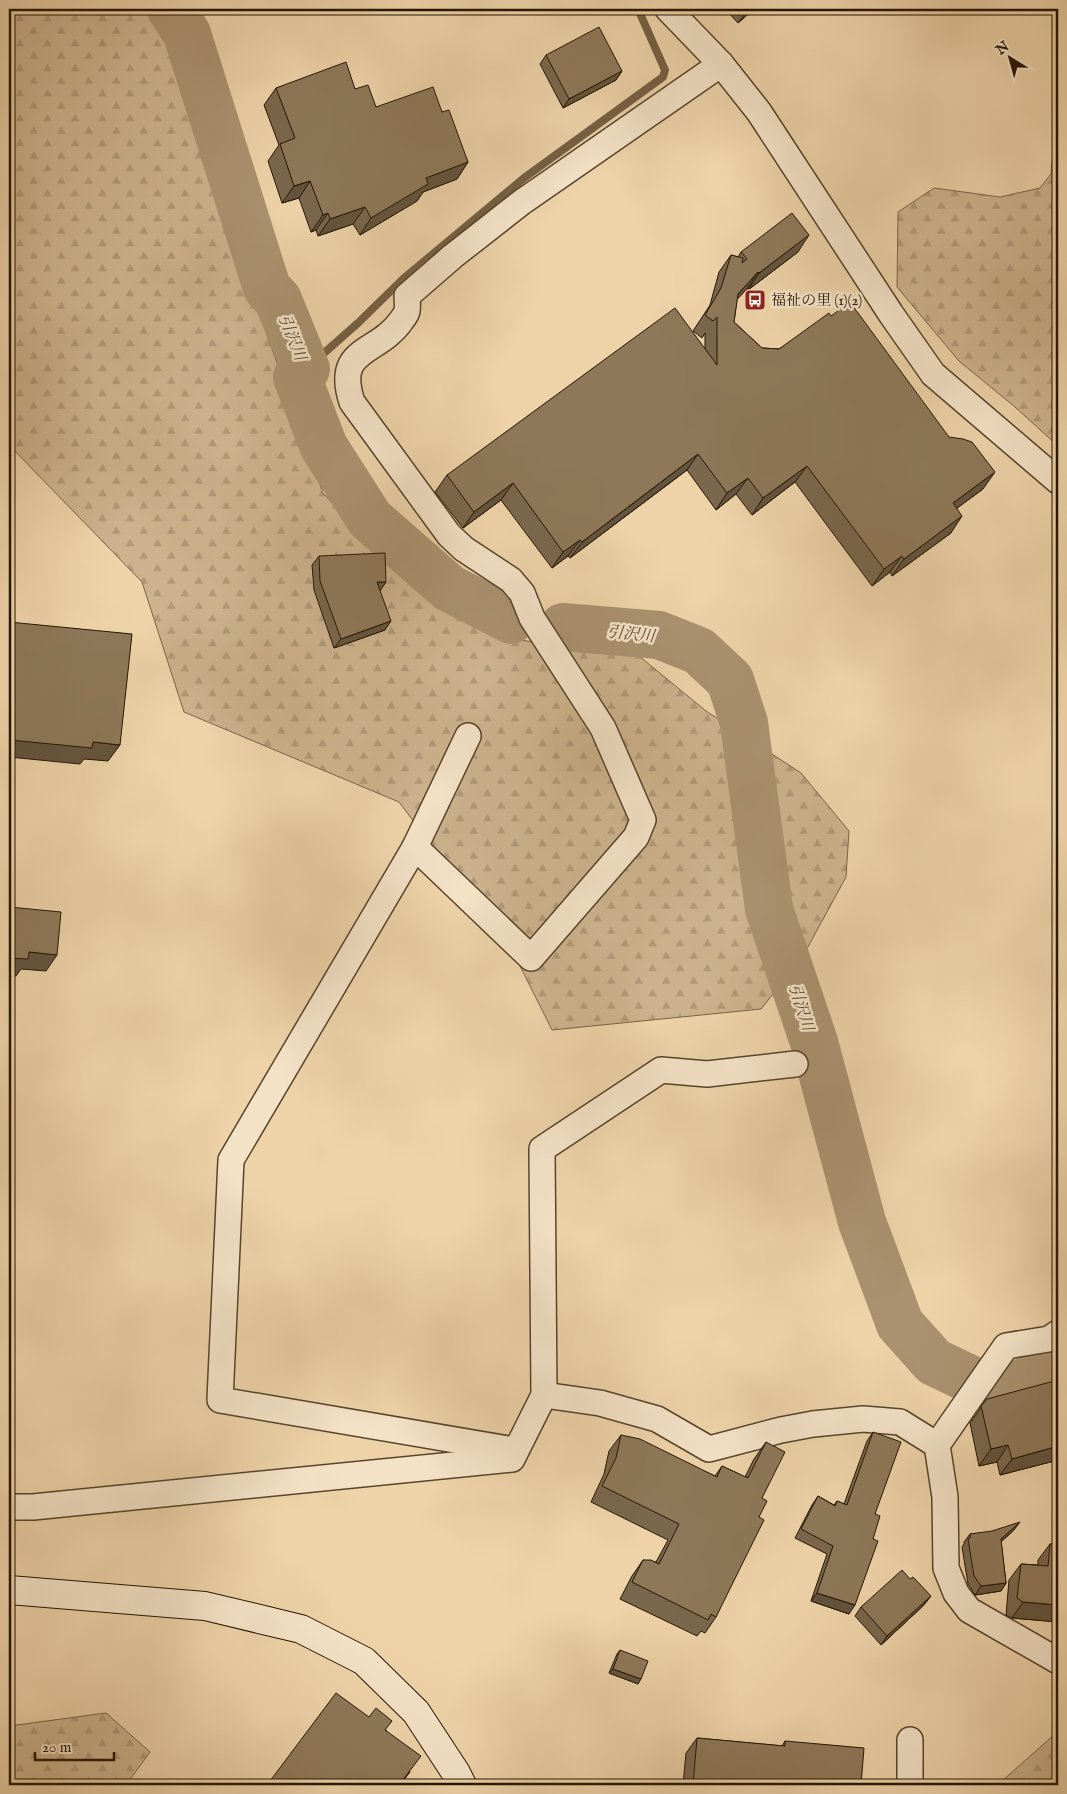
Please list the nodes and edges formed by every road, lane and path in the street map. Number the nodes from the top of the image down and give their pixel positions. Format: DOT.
graph roads {
  1 [pos="668,9"];
  2 [pos="721,64"];
  3 [pos="1058,481"];
  4 [pos="468,736"];
  5 [pos="415,847"];
  6 [pos="795,1064"];
  7 [pos="1058,1333"];
  8 [pos="544,1395"];
  9 [pos="937,1445"];
  10 [pos="516,1451"];
  11 [pos="9,1508"];
  12 [pos="9,1590"];
  13 [pos="1058,1661"];
  14 [pos="910,1740"];
  15 [pos="462,1785"];
  16 [pos="910,1785"];
  1 -- 2 [label="street"];
  2 -- 3 [label="street"];
  2 -- 5 [label="street"];
  4 -- 5 [label="street"];
  5 -- 10 [label="street"];
  6 -- 8 [label="street"];
  7 -- 9 [label="street"];
  8 -- 9 [label="street"];
  8 -- 10 [label="street"];
  9 -- 13 [label="street"];
  10 -- 11 [label="street"];
  12 -- 15 [label="street"];
  14 -- 16 [label="street"];
}
